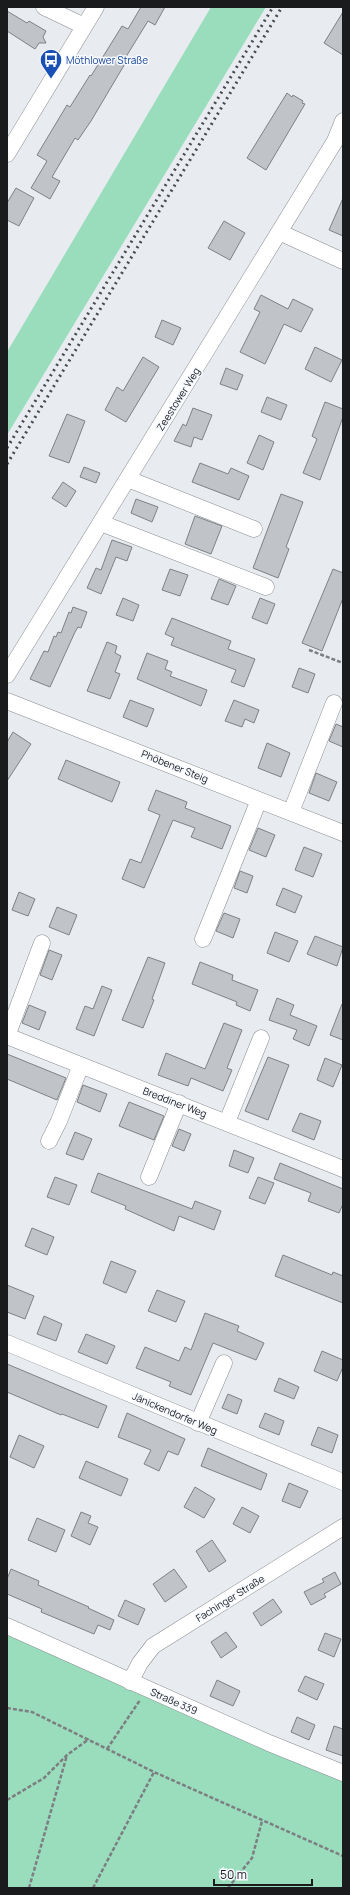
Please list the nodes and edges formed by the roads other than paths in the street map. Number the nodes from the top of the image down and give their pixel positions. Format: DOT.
graph roads {
  1 [pos="44,7"];
  2 [pos="96,7"];
  3 [pos="84,26"];
  4 [pos="343,121"];
  5 [pos="7,154"];
  6 [pos="279,232"];
  7 [pos="343,261"];
  8 [pos="128,479"];
  9 [pos="101,523"];
  10 [pos="254,529"];
  11 [pos="266,587"];
  12 [pos="7,675"];
  13 [pos="7,701"];
  14 [pos="334,703"];
  15 [pos="259,800"];
  16 [pos="291,812"];
  17 [pos="343,833"];
  18 [pos="204,938"];
  19 [pos="42,943"];
  20 [pos="7,1036"];
  21 [pos="261,1038"];
  22 [pos="81,1065"];
  23 [pos="179,1103"];
  24 [pos="226,1122"];
  25 [pos="49,1141"];
  26 [pos="343,1169"];
  27 [pos="149,1177"];
  28 [pos="7,1342"];
  29 [pos="224,1363"];
  30 [pos="198,1423"];
  31 [pos="343,1482"];
  32 [pos="343,1527"];
  33 [pos="7,1626"];
  34 [pos="130,1682"];
  35 [pos="343,1773"];
  1 -- 3 [label="street"];
  2 -- 3 [label="street"];
  3 -- 5 [label="street"];
  4 -- 6 [label="street, Zeestower Weg"];
  6 -- 7 [label="street"];
  6 -- 8 [label="street, Zeestower Weg"];
  8 -- 9 [label="street, Zeestower Weg"];
  8 -- 10 [label="street"];
  9 -- 11 [label="street"];
  9 -- 12 [label="street, Zeestower Weg"];
  13 -- 15 [label="street, Phöbener Steig"];
  14 -- 16 [label="street"];
  15 -- 16 [label="street, Phöbener Steig"];
  15 -- 18 [label="street"];
  16 -- 17 [label="street, Phöbener Steig"];
  19 -- 20 [label="street"];
  20 -- 22 [label="street, Breddiner Weg"];
  21 -- 24 [label="street"];
  22 -- 23 [label="street, Breddiner Weg"];
  22 -- 25 [label="street"];
  23 -- 24 [label="street, Breddiner Weg"];
  23 -- 27 [label="street"];
  24 -- 26 [label="street, Breddiner Weg"];
  28 -- 30 [label="street, Jänickendorfer Weg"];
  29 -- 30 [label="street"];
  30 -- 31 [label="street, Jänickendorfer Weg"];
  32 -- 34 [label="street, Fachinger Straße"];
  33 -- 34 [label="street, Straße 339"];
  34 -- 35 [label="street, Straße 339"];
}
